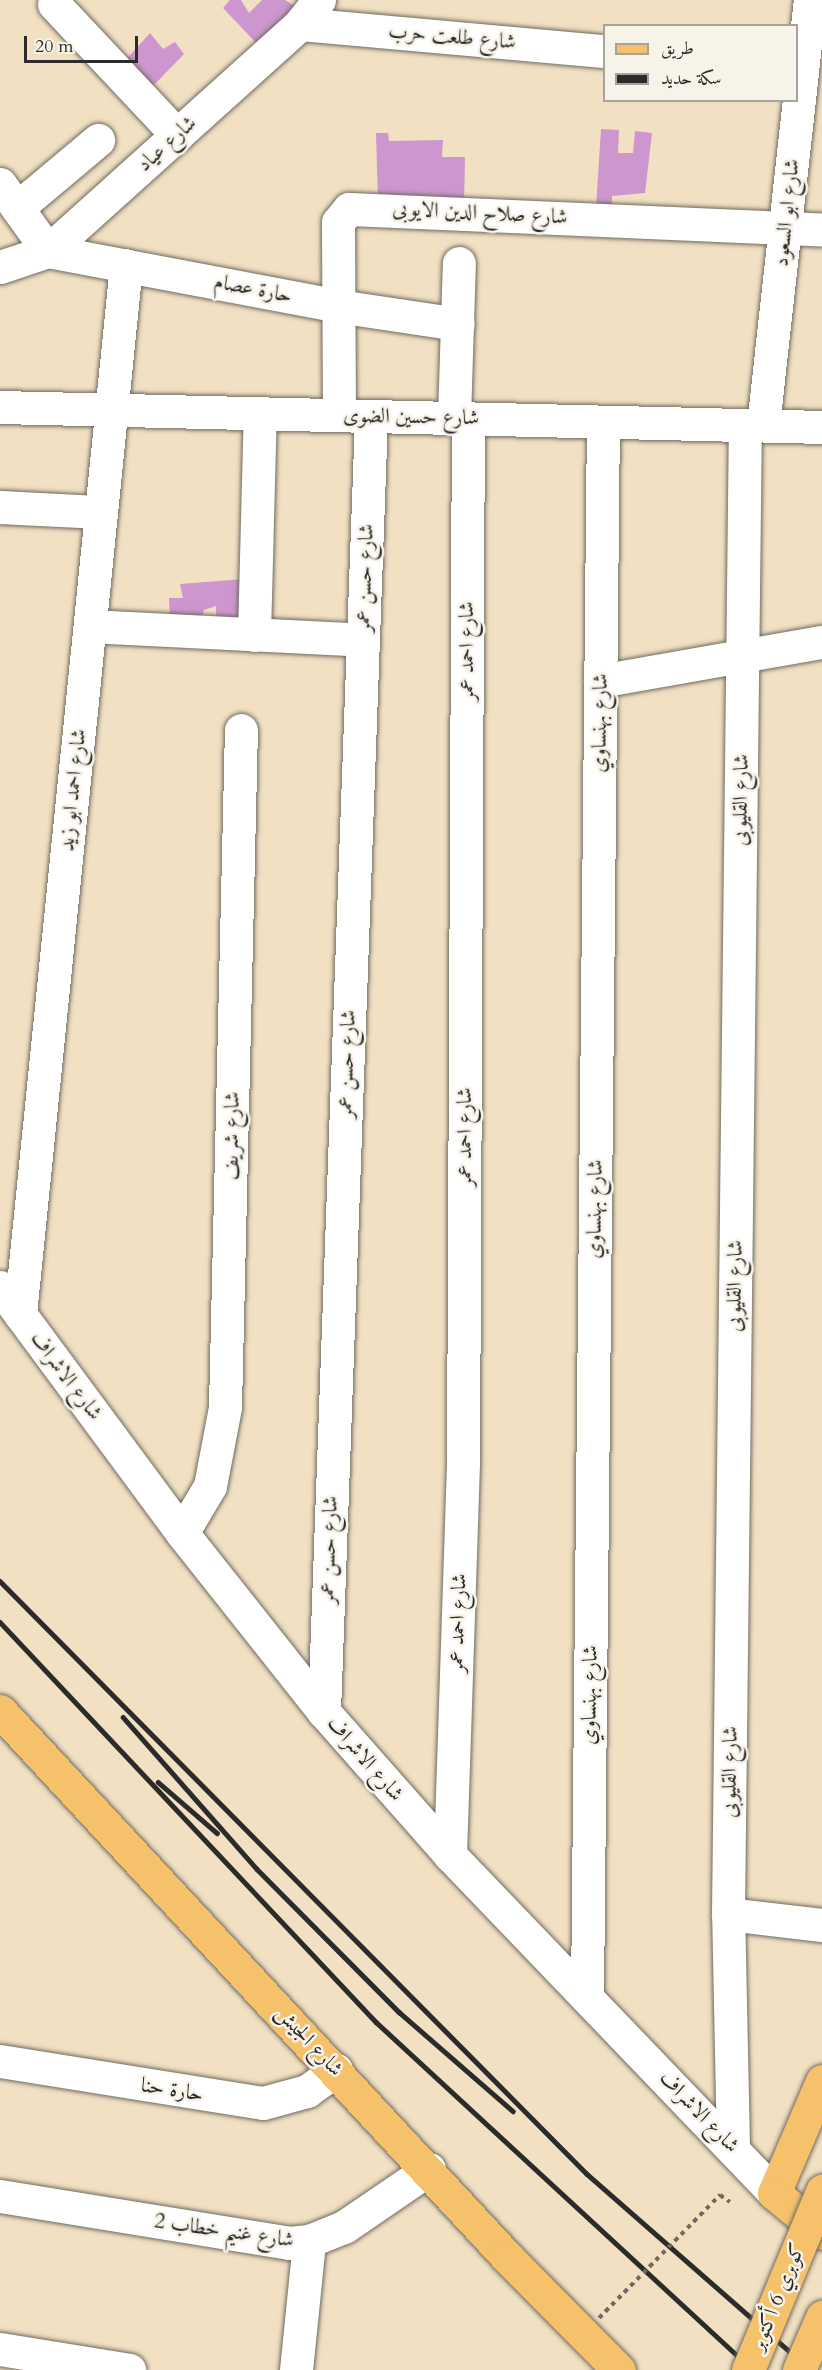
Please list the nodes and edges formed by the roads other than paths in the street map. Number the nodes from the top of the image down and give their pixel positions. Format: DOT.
graph roads {
  1 [pos="810,0"];
  2 [pos="54,4"];
  3 [pos="309,12"];
  4 [pos="603,51"];
  5 [pos="800,68"];
  6 [pos="798,89"];
  7 [pos="797,102"];
  8 [pos="177,135"];
  9 [pos="98,140"];
  10 [pos="9,196"];
  11 [pos="785,226"];
  12 [pos="822,230"];
  13 [pos="48,251"];
  14 [pos="459,263"];
  15 [pos="126,265"];
  16 [pos="0,267"];
  17 [pos="338,306"];
  18 [pos="458,324"];
  19 [pos="0,407"];
  20 [pos="111,410"];
  21 [pos="260,414"];
  22 [pos="339,415"];
  23 [pos="371,416"];
  24 [pos="461,418"];
  25 [pos="603,422"];
  26 [pos="754,425"];
  27 [pos="822,427"];
  28 [pos="0,507"];
  29 [pos="100,512"];
  30 [pos="90,626"];
  31 [pos="254,635"];
  32 [pos="362,640"];
  33 [pos="822,642"];
  34 [pos="742,656"];
  35 [pos="600,681"];
  36 [pos="241,730"];
  37 [pos="0,1287"];
  38 [pos="20,1314"];
  39 [pos="182,1533"];
  40 [pos="324,1712"];
  41 [pos="2,1718"];
  42 [pos="450,1855"];
  43 [pos="728,1914"];
  44 [pos="822,1925"];
  45 [pos="587,1996"];
  46 [pos="0,2061"];
  47 [pos="336,2070"];
  48 [pos="822,2081"];
  49 [pos="733,2146"];
  50 [pos="429,2169"];
  51 [pos="822,2191"];
  52 [pos="774,2193"];
  53 [pos="0,2196"];
  54 [pos="822,2233"];
  55 [pos="309,2241"];
  56 [pos="822,2317"];
  57 [pos="0,2349"];
  58 [pos="129,2370"];
  59 [pos="296,2370"];
  60 [pos="619,2370"];
  61 [pos="748,2370"];
  62 [pos="800,2370"];
  1 -- 5 [label="street, شارع ابو السعود"];
  2 -- 8 [label="street"];
  3 -- 4 [label="street, شارع طلعت حرب"];
  3 -- 8 [label="street, شارع عياد"];
  5 -- 6 [label="street, شارع ابو السعود"];
  7 -- 11 [label="street, شارع ابو السعود"];
  8 -- 13 [label="street, شارع عياد"];
  9 -- 10 [label="street"];
  10 -- 13 [label="street"];
  11 -- 12 [label="street, شارع صلاح الدين الايوبى"];
  11 -- 17 [label="street, شارع صلاح الدين الايوبى"];
  11 -- 26 [label="street, شارع ابو السعود"];
  13 -- 15 [label="street, حارة عصام"];
  13 -- 16 [label="street, شارع عياد"];
  14 -- 18 [label="street, شارع احمد عمر"];
  15 -- 17 [label="street, حارة عصام"];
  15 -- 20 [label="street, شارع احمد ابو زيد"];
  17 -- 18 [label="street, حارة عصام"];
  17 -- 22 [label="street, شارع صلاح الدين الايوبى"];
  18 -- 24 [label="street, شارع احمد عمر"];
  19 -- 20 [label="street, شارع حسين الضوى"];
  20 -- 21 [label="street, شارع حسين الضوى"];
  20 -- 29 [label="street, شارع احمد ابو زيد"];
  21 -- 22 [label="street, شارع حسين الضوى"];
  21 -- 31 [label="street"];
  22 -- 23 [label="street, شارع حسين الضوى"];
  23 -- 24 [label="street, شارع حسين الضوى"];
  23 -- 32 [label="street, شارع حسن عمر"];
  24 -- 25 [label="street, شارع حسين الضوى"];
  24 -- 42 [label="street, شارع احمد عمر"];
  25 -- 26 [label="street, شارع حسين الضوى"];
  25 -- 35 [label="street, شارع بهنساوي"];
  26 -- 27 [label="street, شارع حسين الضوى"];
  26 -- 34 [label="street, شارع القليوبى"];
  28 -- 29 [label="street"];
  29 -- 30 [label="street, شارع احمد ابو زيد"];
  30 -- 31 [label="street"];
  30 -- 38 [label="street, شارع احمد ابو زيد"];
  31 -- 32 [label="street"];
  32 -- 40 [label="street, شارع حسن عمر"];
  33 -- 34 [label="street"];
  34 -- 35 [label="street"];
  34 -- 43 [label="street, شارع القليوبى"];
  35 -- 45 [label="street, شارع بهنساوي"];
  36 -- 39 [label="street, شارع شريف"];
  37 -- 38 [label="street, شارع الاشراف"];
  38 -- 39 [label="street, شارع الاشراف"];
  39 -- 40 [label="street, شارع الاشراف"];
  40 -- 42 [label="street, شارع الاشراف"];
  41 -- 47 [label="main road, شارع الجيش"];
  42 -- 45 [label="street, شارع الاشراف"];
  43 -- 44 [label="street"];
  43 -- 49 [label="street, شارع القليوبى"];
  45 -- 49 [label="street, شارع الاشراف"];
  46 -- 47 [label="street, حارة حنا"];
  47 -- 50 [label="main road, شارع الجيش"];
  48 -- 52 [label="main road"];
  49 -- 52 [label="street, شارع الاشراف"];
  50 -- 55 [label="street, شارع غنيم خطاب 2"];
  50 -- 60 [label="main road, شارع الجيش"];
  51 -- 61 [label="main road, كوبري 6 أكتوبر, bridge"];
  52 -- 54 [label="main road"];
  53 -- 55 [label="street, شارع غنيم خطاب 2"];
  55 -- 59 [label="street"];
  56 -- 62 [label="main road, bridge"];
  57 -- 58 [label="street"];
}
